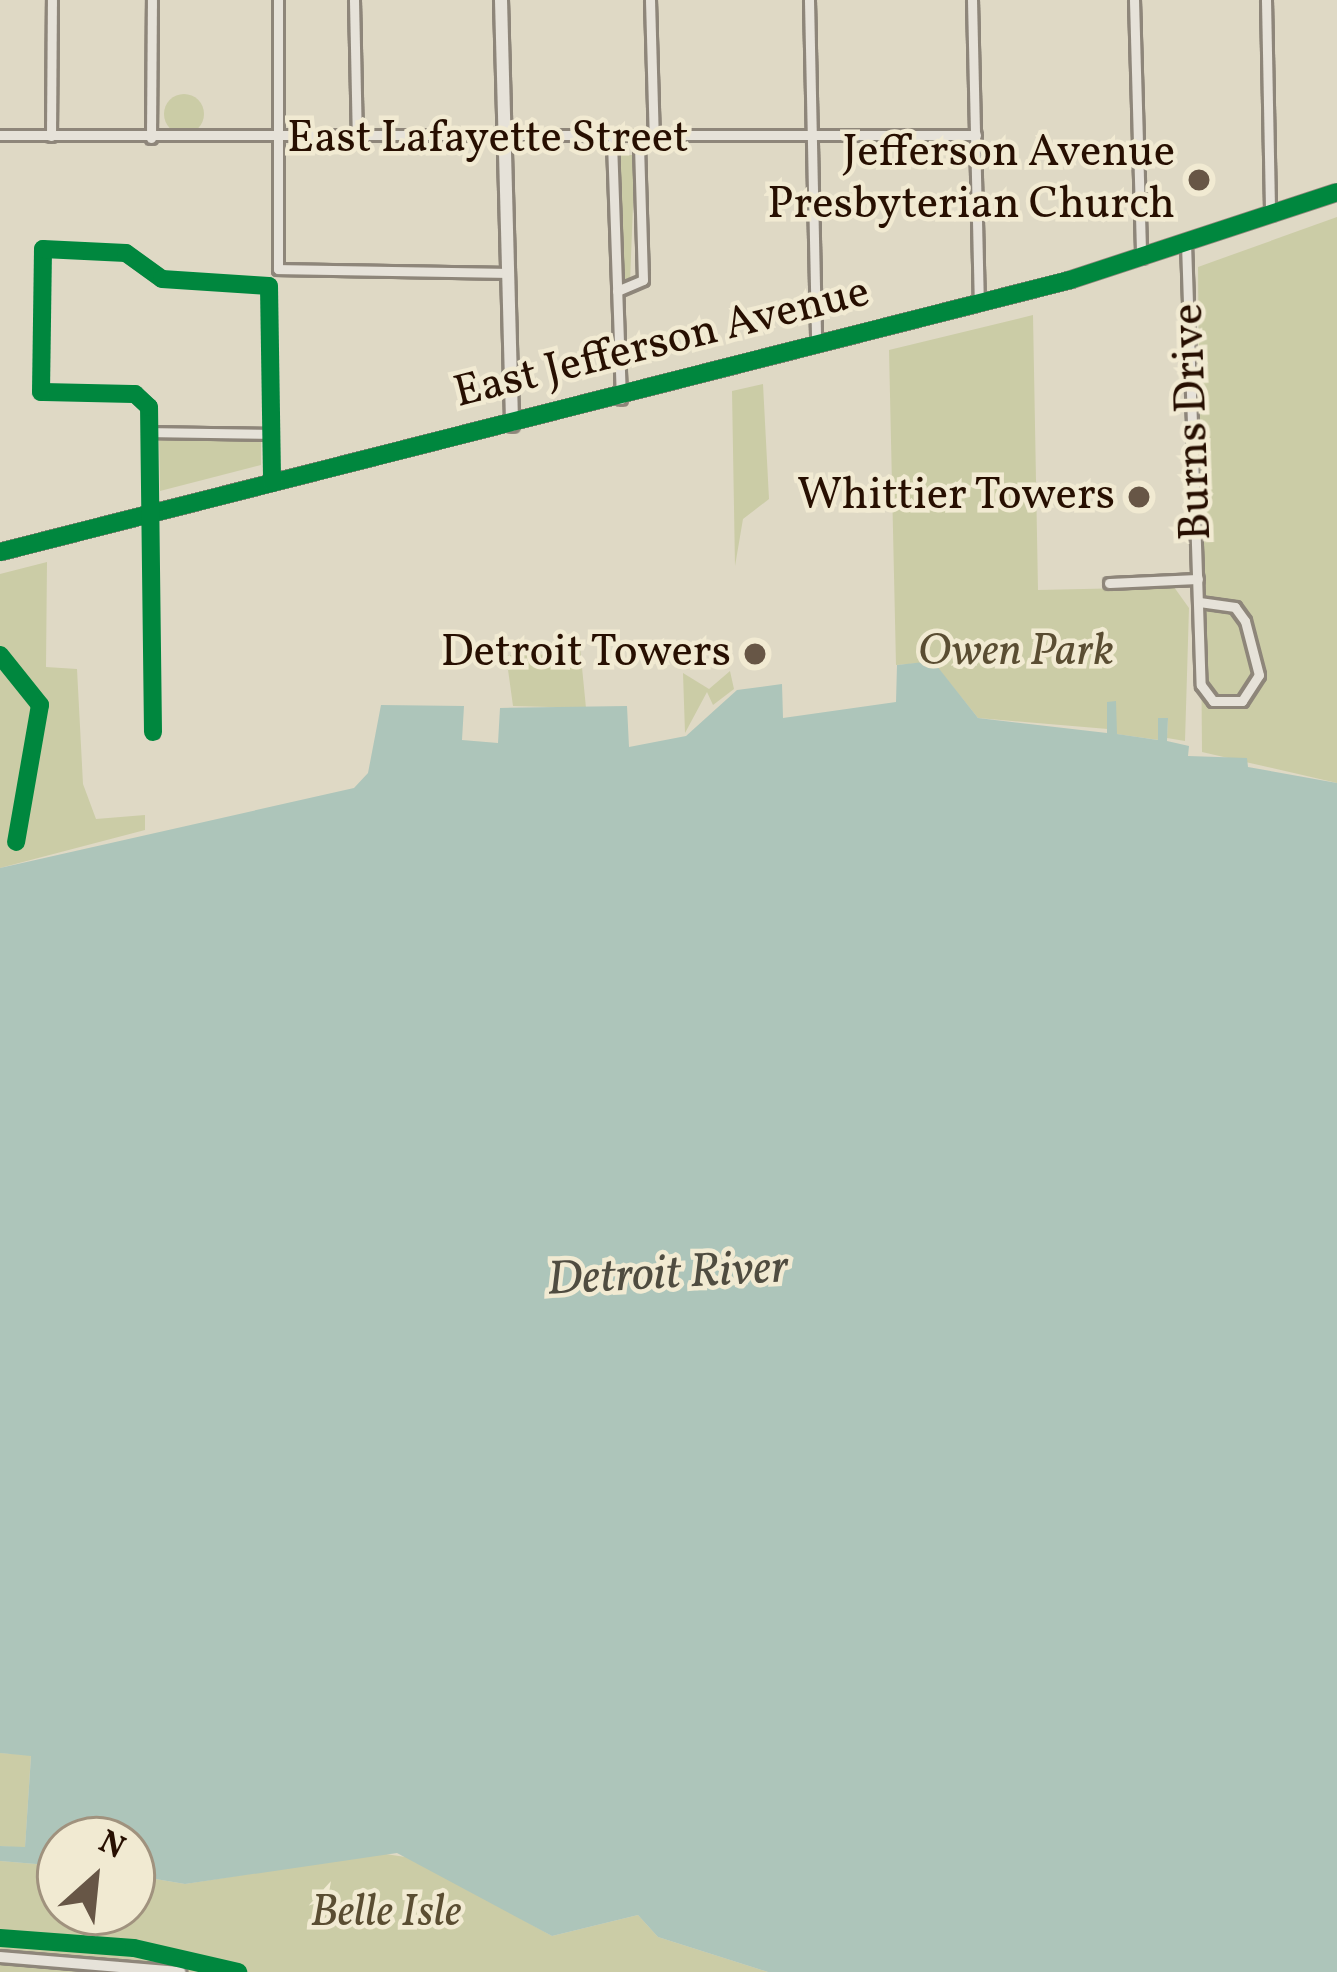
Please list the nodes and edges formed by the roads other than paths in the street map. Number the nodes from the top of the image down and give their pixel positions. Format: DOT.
graph roads {
  1 [pos="52,0"];
  2 [pos="152,0"];
  3 [pos="278,0"];
  4 [pos="354,0"];
  5 [pos="501,0"];
  6 [pos="650,0"];
  7 [pos="809,0"];
  8 [pos="972,0"];
  9 [pos="1134,0"];
  10 [pos="1266,0"];
  11 [pos="976,134"];
  12 [pos="0,135"];
  13 [pos="51,136"];
  14 [pos="812,137"];
  15 [pos="151,138"];
  16 [pos="276,140"];
  17 [pos="357,141"];
  18 [pos="654,141"];
  19 [pos="612,142"];
  20 [pos="639,142"];
  21 [pos="504,143"];
  22 [pos="1337,192"];
  23 [pos="1270,215"];
  24 [pos="1186,244"];
  25 [pos="1141,258"];
  26 [pos="506,273"];
  27 [pos="617,291"];
  28 [pos="979,304"];
  29 [pos="817,345"];
  30 [pos="621,399"];
  31 [pos="512,424"];
  32 [pos="148,432"];
  33 [pos="272,434"];
  34 [pos="272,483"];
  35 [pos="148,515"];
  36 [pos="0,552"];
  37 [pos="1198,579"];
  38 [pos="1109,583"];
  39 [pos="1198,602"];
  40 [pos="153,732"];
  41 [pos="0,1957"];
  42 [pos="180,1972"];
  1 -- 13 [label="street"];
  2 -- 15 [label="street"];
  3 -- 16 [label="street"];
  4 -- 17 [label="street"];
  5 -- 21 [label="main road"];
  6 -- 18 [label="street"];
  7 -- 14 [label="street"];
  8 -- 11 [label="street"];
  9 -- 25 [label="street"];
  10 -- 23 [label="street"];
  11 -- 14 [label="street, East Lafayette Street"];
  11 -- 28 [label="street"];
  12 -- 13 [label="street, East Lafayette Street"];
  13 -- 15 [label="street, East Lafayette Street"];
  14 -- 18 [label="street, East Lafayette Street"];
  14 -- 29 [label="street"];
  15 -- 16 [label="street, East Lafayette Street"];
  16 -- 17 [label="street, East Lafayette Street"];
  16 -- 26 [label="street"];
  17 -- 21 [label="street, East Lafayette Street"];
  18 -- 20 [label="street, East Lafayette Street"];
  19 -- 20 [label="street, East Lafayette Street"];
  19 -- 21 [label="street, East Lafayette Street"];
  19 -- 27 [label="street"];
  20 -- 27 [label="street"];
  21 -- 26 [label="main road"];
  22 -- 23 [label="main road, East Jefferson Avenue"];
  23 -- 24 [label="main road, East Jefferson Avenue"];
  24 -- 25 [label="main road, East Jefferson Avenue"];
  24 -- 37 [label="street, Burns Drive"];
  25 -- 28 [label="main road, East Jefferson Avenue"];
  26 -- 31 [label="main road"];
  27 -- 30 [label="street"];
  28 -- 29 [label="main road, East Jefferson Avenue"];
  29 -- 30 [label="main road, East Jefferson Avenue"];
  30 -- 31 [label="main road, East Jefferson Avenue"];
  31 -- 34 [label="main road, East Jefferson Avenue"];
  32 -- 33 [label="street"];
  32 -- 33 [label="street"];
  32 -- 35 [label="street"];
  33 -- 34 [label="street"];
  34 -- 35 [label="main road, East Jefferson Avenue"];
  35 -- 36 [label="main road, East Jefferson Avenue"];
  35 -- 40 [label="street"];
  37 -- 38 [label="street"];
  37 -- 39 [label="street, Burns Drive"];
  39 -- 39 [label="street, Burns Drive"];
  41 -- 42 [label="street"];
}
